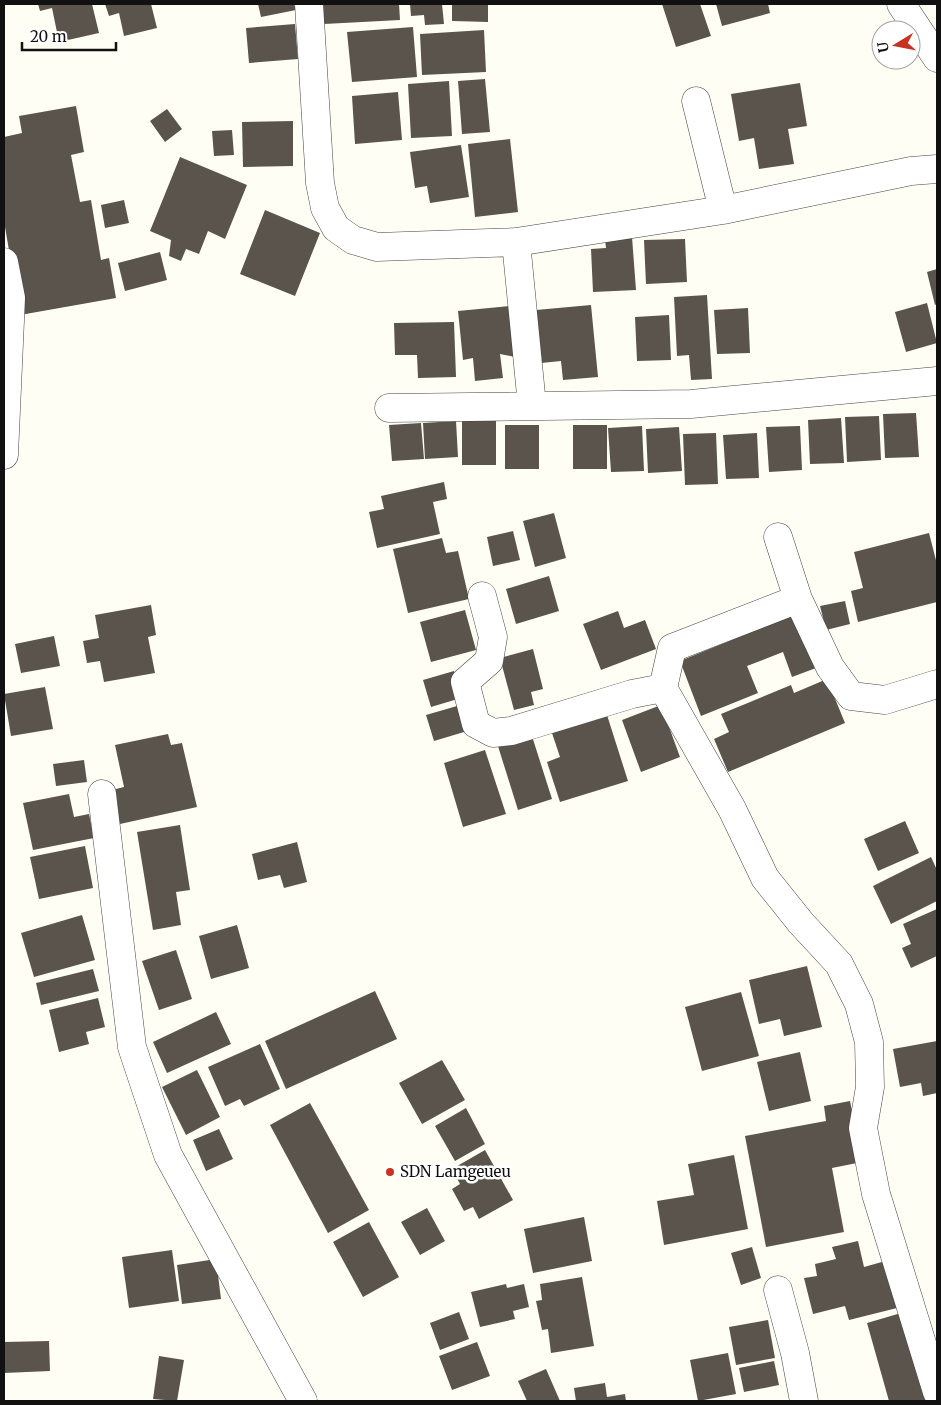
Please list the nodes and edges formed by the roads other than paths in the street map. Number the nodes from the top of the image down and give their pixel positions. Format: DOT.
graph roads {
  1 [pos="309,4"];
  2 [pos="901,4"];
  3 [pos="937,58"];
  4 [pos="696,101"];
  5 [pos="937,169"];
  6 [pos="723,210"];
  7 [pos="516,242"];
  8 [pos="4,262"];
  9 [pos="937,381"];
  10 [pos="532,405"];
  11 [pos="389,408"];
  12 [pos="4,455"];
  13 [pos="778,537"];
  14 [pos="482,596"];
  15 [pos="798,599"];
  16 [pos="937,684"];
  17 [pos="663,688"];
  18 [pos="102,794"];
  19 [pos="778,1290"];
  20 [pos="937,1392"];
  21 [pos="303,1401"];
  22 [pos="804,1401"];
  1 -- 7 [label="street"];
  2 -- 3 [label="street"];
  4 -- 6 [label="street"];
  5 -- 6 [label="street"];
  6 -- 7 [label="street"];
  7 -- 10 [label="street"];
  8 -- 12 [label="street"];
  9 -- 10 [label="street"];
  10 -- 11 [label="street"];
  13 -- 15 [label="street"];
  14 -- 17 [label="street"];
  15 -- 16 [label="street"];
  15 -- 17 [label="street"];
  17 -- 20 [label="street"];
  18 -- 21 [label="street"];
  19 -- 22 [label="street"];
}
